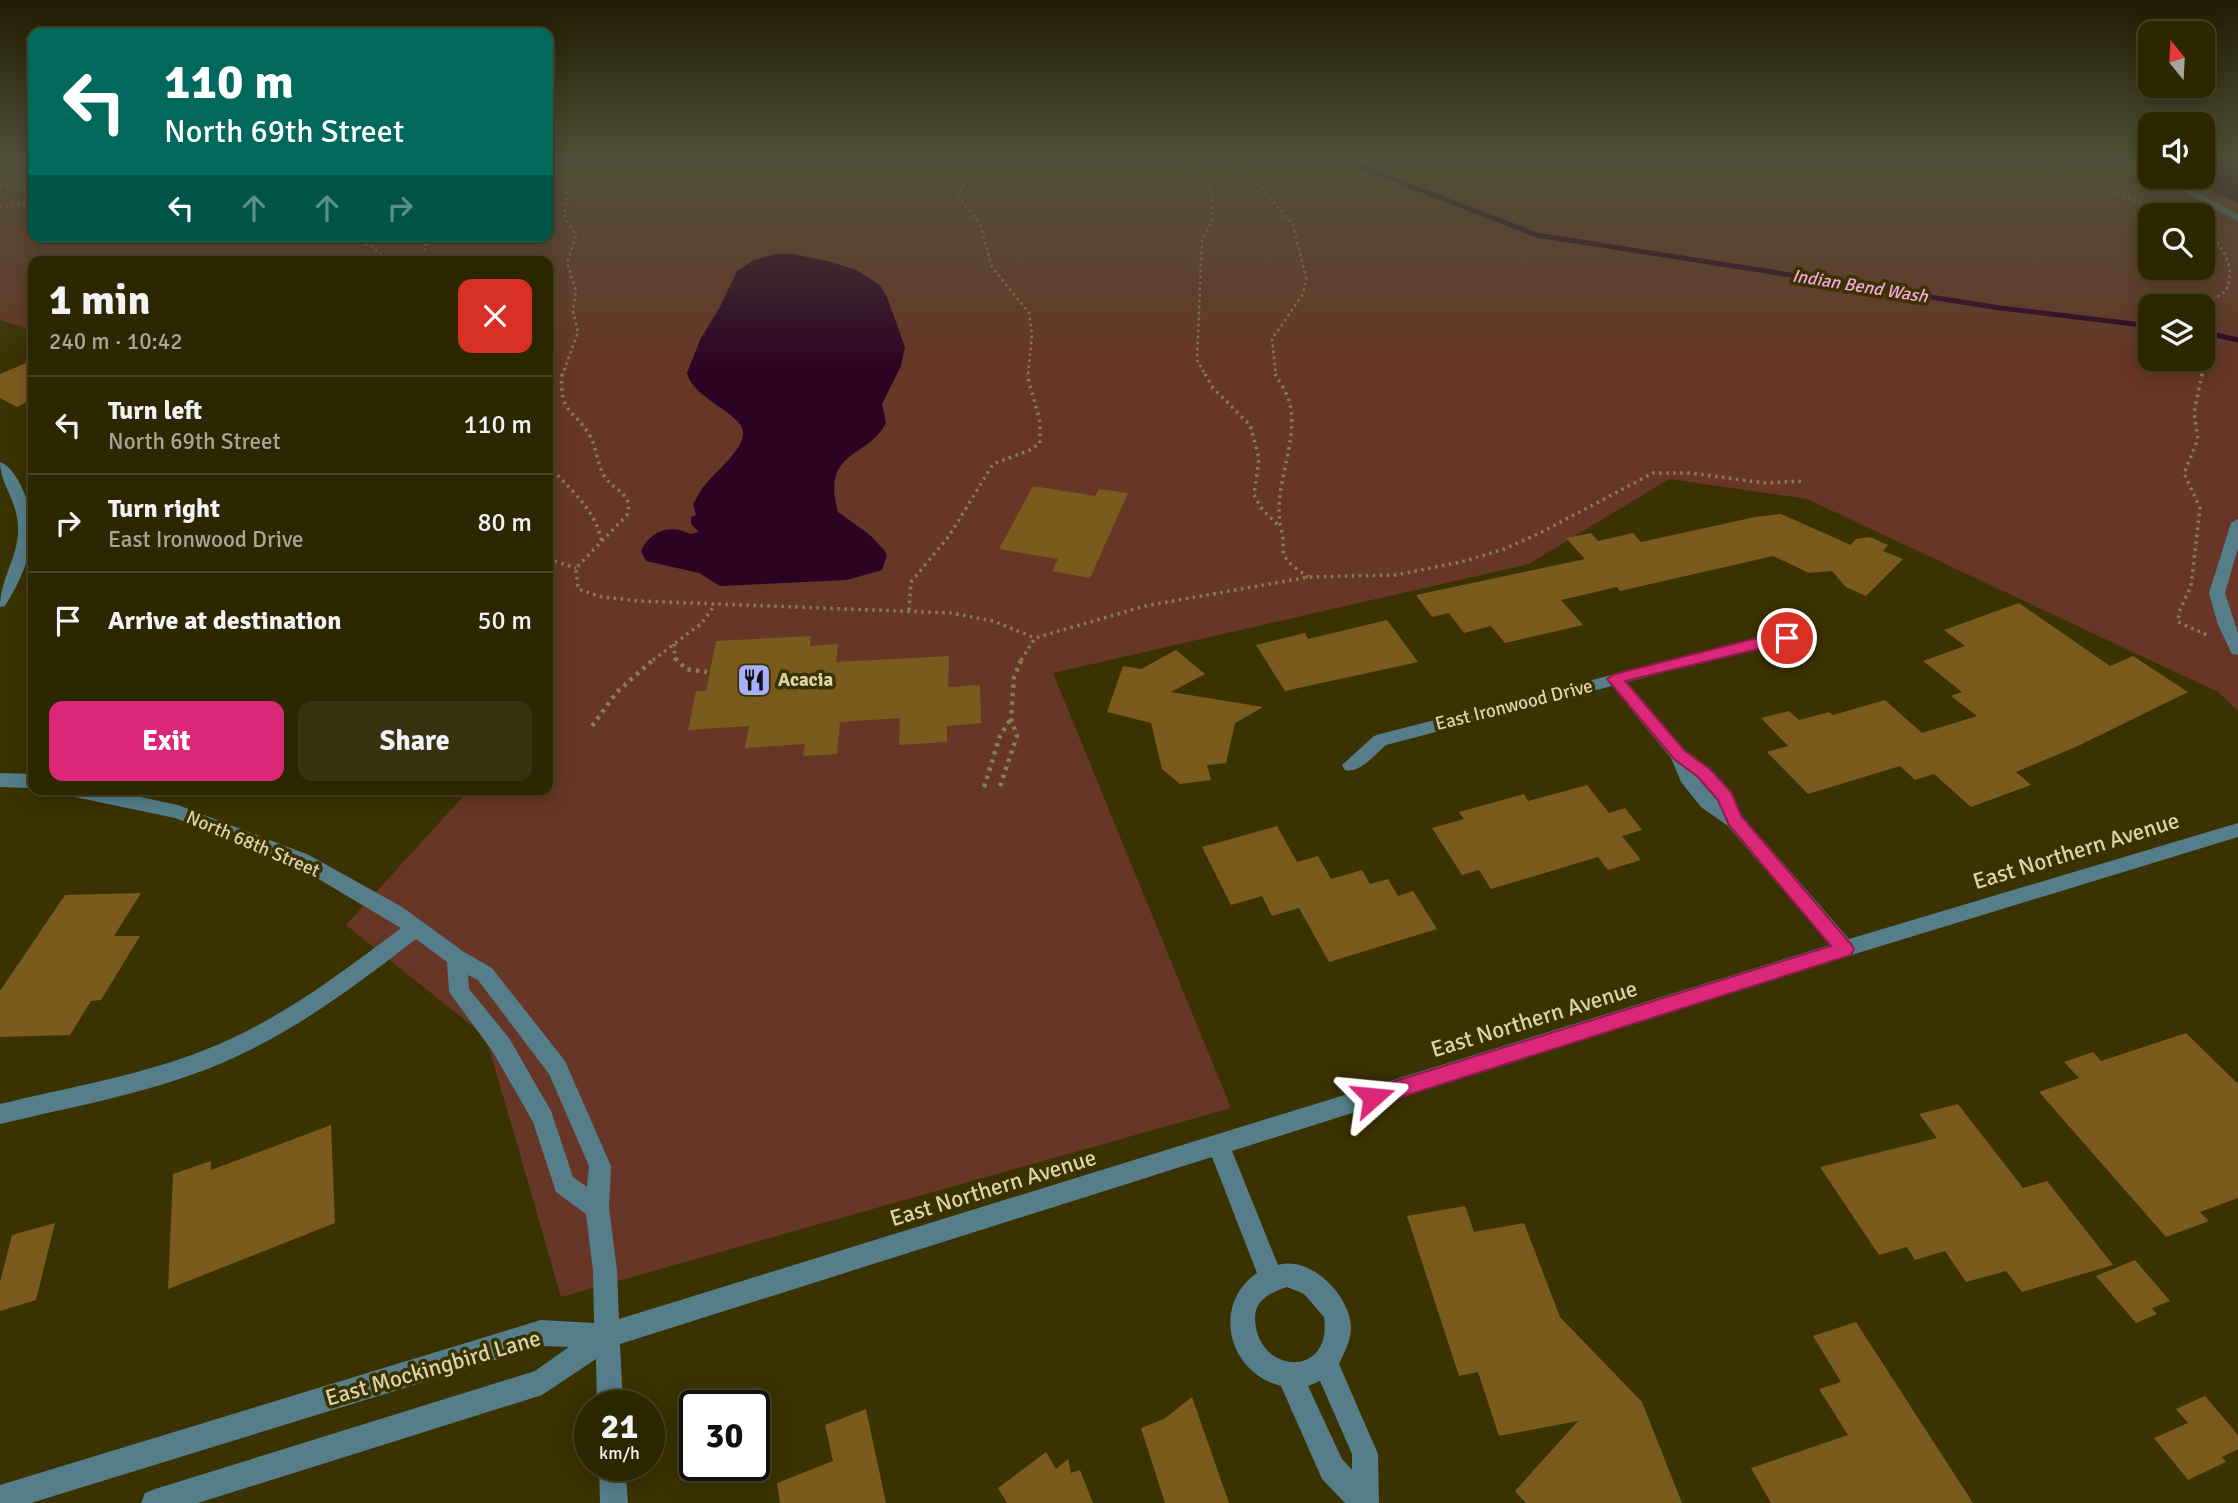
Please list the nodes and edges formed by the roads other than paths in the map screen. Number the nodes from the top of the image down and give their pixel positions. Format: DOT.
graph roads {
  1 [pos="0,466"];
  2 [pos="2238,523"];
  3 [pos="0,603"];
  4 [pos="1809,635"];
  5 [pos="2235,644"];
  6 [pos="1615,679"];
  7 [pos="1351,765"];
  8 [pos="0,780"];
  9 [pos="28,781"];
  10 [pos="98,795"];
  11 [pos="2238,830"];
  12 [pos="416,928"];
  13 [pos="1844,949"];
  14 [pos="457,958"];
  15 [pos="0,1114"];
  16 [pos="1218,1145"];
  17 [pos="597,1208"];
  18 [pos="1271,1277"];
  19 [pos="606,1336"];
  20 [pos="1325,1363"];
  21 [pos="1290,1376"];
  22 [pos="609,1390"];
  23 [pos="613,1481"];
  24 [pos="0,1500"];
  25 [pos="155,1503"];
  26 [pos="614,1503"];
  27 [pos="1364,1503"];
  1 -- 3 [label="street"];
  2 -- 5 [label="street"];
  4 -- 6 [label="street, East Ironwood Drive"];
  6 -- 7 [label="street, East Ironwood Drive"];
  6 -- 13 [label="street"];
  8 -- 9 [label="street"];
  10 -- 12 [label="street, North 68th Street"];
  11 -- 13 [label="street, East Northern Avenue"];
  12 -- 14 [label="street, North 68th Street"];
  12 -- 15 [label="street"];
  13 -- 16 [label="street, East Northern Avenue"];
  14 -- 17 [label="street"];
  14 -- 17 [label="street, North 68th Street"];
  16 -- 18 [label="street"];
  16 -- 19 [label="street, East Northern Avenue"];
  17 -- 19 [label="street, North 68th Street"];
  18 -- 20 [label="street"];
  18 -- 21 [label="street"];
  19 -- 22 [label="street, North 68th Street"];
  19 -- 24 [label="street, East Mockingbird Lane"];
  19 -- 25 [label="street, East Mockingbird Lane"];
  20 -- 21 [label="street"];
  20 -- 27 [label="street"];
  21 -- 27 [label="street"];
  23 -- 26 [label="street"];
}
